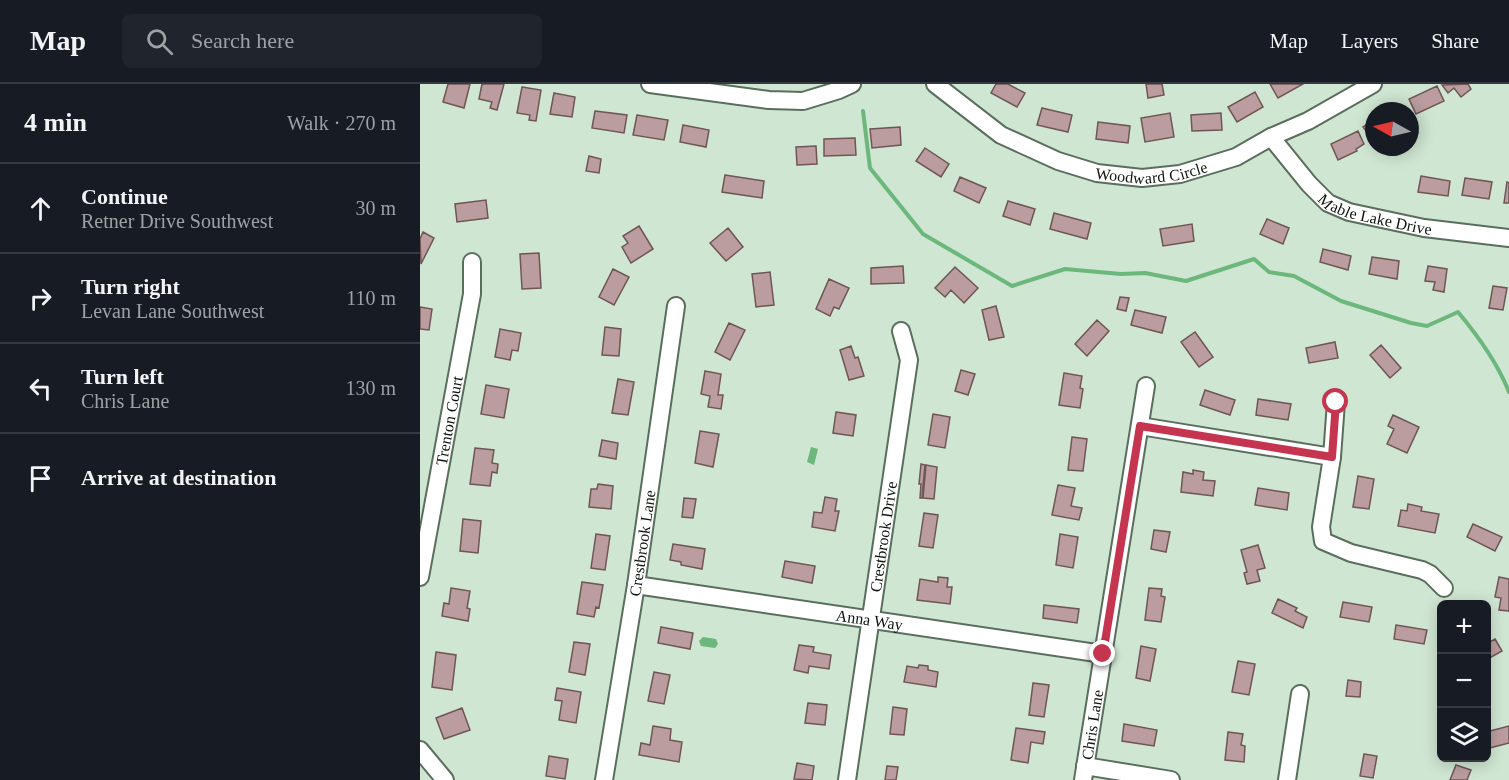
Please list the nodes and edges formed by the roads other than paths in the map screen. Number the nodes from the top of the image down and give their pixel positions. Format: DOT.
graph roads {
  1 [pos="650,84"];
  2 [pos="852,84"];
  3 [pos="935,84"];
  4 [pos="1373,84"];
  5 [pos="1271,137"];
  6 [pos="1509,238"];
  7 [pos="472,262"];
  8 [pos="676,306"];
  9 [pos="901,331"];
  10 [pos="1146,386"];
  11 [pos="1336,402"];
  12 [pos="1140,426"];
  13 [pos="1332,457"];
  14 [pos="420,577"];
  15 [pos="636,585"];
  16 [pos="1444,588"];
  17 [pos="869,620"];
  18 [pos="1103,654"];
  19 [pos="1300,694"];
  20 [pos="420,750"];
  21 [pos="1084,773"];
  22 [pos="445,780"];
  23 [pos="604,780"];
  24 [pos="846,780"];
  25 [pos="1171,780"];
  26 [pos="1287,780"];
  1 -- 2 [label="street"];
  3 -- 5 [label="street, Woodward Circle"];
  4 -- 5 [label="street, Woodward Circle"];
  5 -- 6 [label="street, Mable Lake Drive"];
  7 -- 14 [label="street, Trenton Court"];
  8 -- 15 [label="street, Crestbrook Lane"];
  9 -- 17 [label="street, Crestbrook Drive"];
  10 -- 12 [label="street, Chris Lane"];
  11 -- 13 [label="street"];
  12 -- 13 [label="street"];
  12 -- 18 [label="street, Chris Lane"];
  13 -- 16 [label="street"];
  15 -- 17 [label="street, Anna Way"];
  15 -- 23 [label="street, Crestbrook Lane"];
  17 -- 18 [label="street, Anna Way"];
  17 -- 24 [label="street, Crestbrook Drive"];
  18 -- 21 [label="street, Chris Lane"];
  19 -- 26 [label="street"];
  20 -- 22 [label="street"];
  21 -- 25 [label="street"];
}
